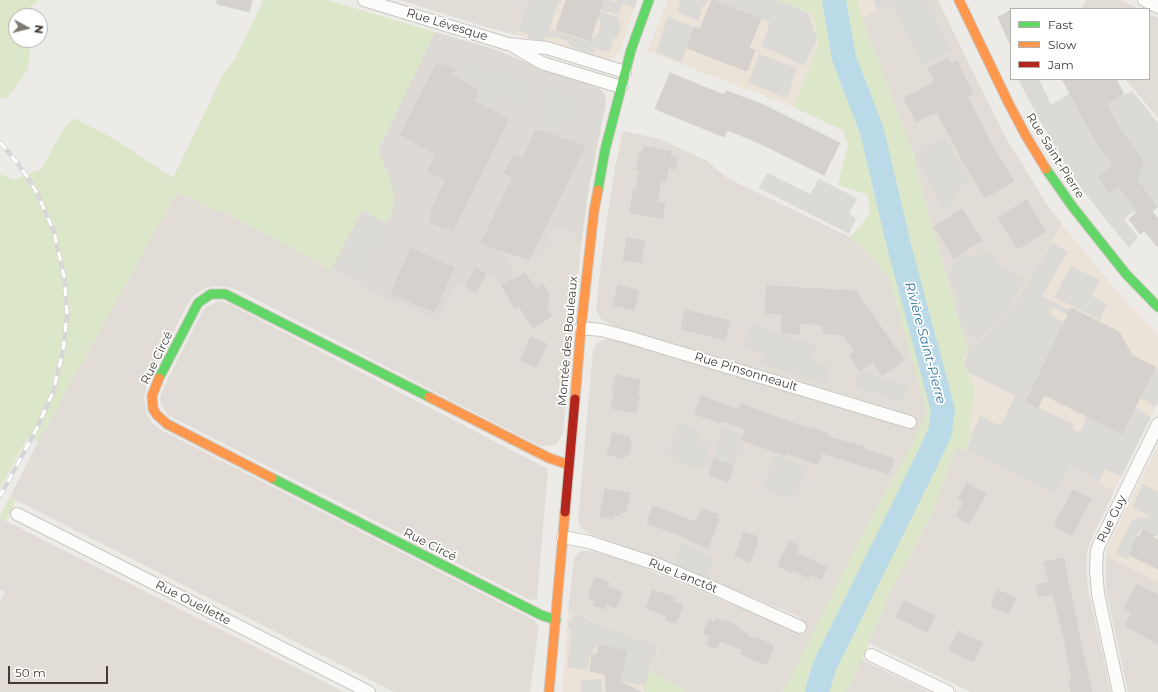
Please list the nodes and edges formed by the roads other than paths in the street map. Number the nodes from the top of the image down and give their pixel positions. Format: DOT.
graph roads {
  1 [pos="364,0"];
  2 [pos="649,0"];
  3 [pos="959,0"];
  4 [pos="1144,0"];
  5 [pos="1158,7"];
  6 [pos="508,44"];
  7 [pos="625,72"];
  8 [pos="621,87"];
  9 [pos="1158,308"];
  10 [pos="581,328"];
  11 [pos="910,422"];
  12 [pos="1158,424"];
  13 [pos="569,465"];
  14 [pos="17,514"];
  15 [pos="563,537"];
  16 [pos="556,620"];
  17 [pos="800,627"];
  18 [pos="871,655"];
  19 [pos="369,692"];
  20 [pos="549,692"];
  21 [pos="948,692"];
  22 [pos="1119,692"];
  1 -- 6 [label="street, Rue Lévesque"];
  2 -- 7 [label="street, Montée des Bouleaux"];
  3 -- 9 [label="street, Rue Saint-Pierre"];
  4 -- 5 [label="street"];
  6 -- 7 [label="street, Rue Lévesque"];
  6 -- 8 [label="street, Rue Lévesque"];
  7 -- 8 [label="street, Montée des Bouleaux"];
  8 -- 10 [label="street, Montée des Bouleaux"];
  10 -- 11 [label="street, Rue Pinsonneault"];
  10 -- 13 [label="street, Montée des Bouleaux"];
  12 -- 22 [label="street, Rue Guy"];
  13 -- 15 [label="street, Montée des Bouleaux"];
  13 -- 16 [label="street, Rue Circé"];
  14 -- 19 [label="street, Rue Ouellette"];
  15 -- 16 [label="street, Montée des Bouleaux"];
  15 -- 17 [label="street, Rue Lanctôt"];
  16 -- 20 [label="street, Montée des Bouleaux"];
  18 -- 21 [label="street"];
}
